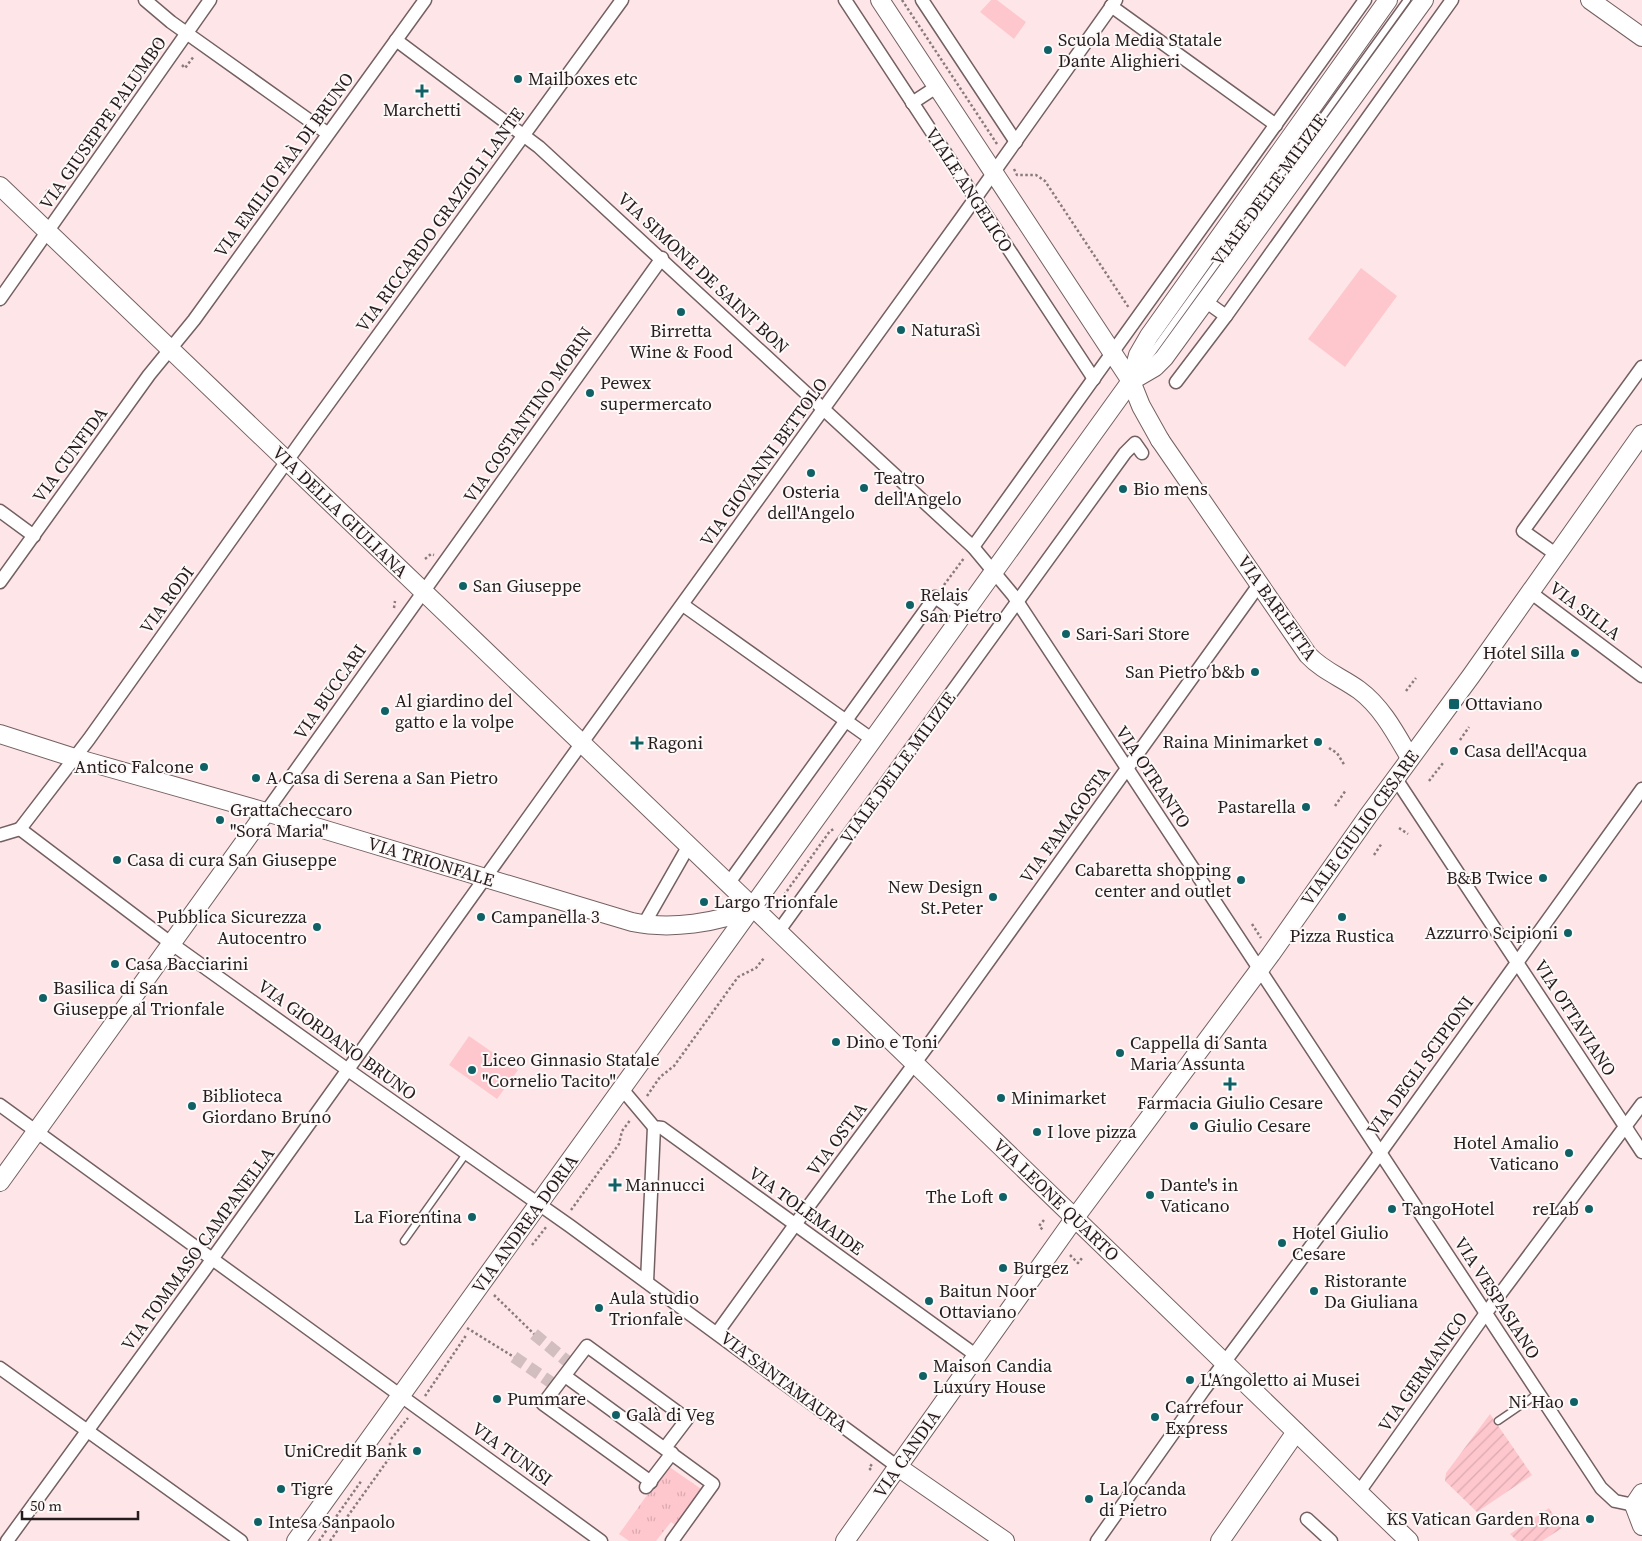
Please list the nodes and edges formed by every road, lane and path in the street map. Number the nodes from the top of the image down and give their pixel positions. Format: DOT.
graph roads {
  1 [pos="145,0"];
  2 [pos="210,0"];
  3 [pos="425,0"];
  4 [pos="622,0"];
  5 [pos="845,0"];
  6 [pos="880,0"];
  7 [pos="902,0"];
  8 [pos="922,0"];
  9 [pos="1365,0"];
  10 [pos="1388,0"];
  11 [pos="1407,0"];
  12 [pos="1424,0"];
  13 [pos="1452,0"];
  14 [pos="1590,0"];
  15 [pos="1114,3"];
  16 [pos="1348,24"];
  17 [pos="187,33"];
  18 [pos="1642,37"];
  19 [pos="396,40"];
  20 [pos="158,41"];
  21 [pos="158,46"];
  22 [pos="1355,46"];
  23 [pos="194,56"];
  24 [pos="181,64"];
  25 [pos="938,86"];
  26 [pos="912,103"];
  27 [pos="1276,125"];
  28 [pos="327,133"];
  29 [pos="524,134"];
  30 [pos="991,135"];
  31 [pos="1016,142"];
  32 [pos="994,172"];
  33 [pos="1017,175"];
  34 [pos="0,186"];
  35 [pos="46,190"];
  36 [pos="53,196"];
  37 [pos="975,198"];
  38 [pos="1210,217"];
  39 [pos="1225,228"];
  40 [pos="48,232"];
  41 [pos="662,258"];
  42 [pos="0,299"];
  43 [pos="1205,301"];
  44 [pos="1132,311"];
  45 [pos="1226,316"];
  46 [pos="170,349"];
  47 [pos="1113,353"];
  48 [pos="1642,367"];
  49 [pos="1094,379"];
  50 [pos="1131,381"];
  51 [pos="1176,382"];
  52 [pos="823,408"];
  53 [pos="1642,434"];
  54 [pos="1138,448"];
  55 [pos="287,462"];
  56 [pos="0,512"];
  57 [pos="34,536"];
  58 [pos="973,547"];
  59 [pos="1557,555"];
  60 [pos="994,571"];
  61 [pos="0,582"];
  62 [pos="1256,589"];
  63 [pos="423,592"];
  64 [pos="1530,592"];
  65 [pos="935,596"];
  66 [pos="1018,603"];
  67 [pos="683,605"];
  68 [pos="1244,606"];
  69 [pos="961,616"];
  70 [pos="1642,676"];
  71 [pos="1416,678"];
  72 [pos="1406,691"];
  73 [pos="845,721"];
  74 [pos="1469,727"];
  75 [pos="0,734"];
  76 [pos="873,740"];
  77 [pos="1460,740"];
  78 [pos="581,744"];
  79 [pos="1329,748"];
  80 [pos="75,758"];
  81 [pos="1410,758"];
  82 [pos="1443,763"];
  83 [pos="1345,766"];
  84 [pos="1126,770"];
  85 [pos="1396,779"];
  86 [pos="1430,779"];
  87 [pos="1346,790"];
  88 [pos="1642,790"];
  89 [pos="1335,806"];
  90 [pos="266,812"];
  91 [pos="1399,828"];
  92 [pos="20,830"];
  93 [pos="1408,834"];
  94 [pos="0,835"];
  95 [pos="684,842"];
  96 [pos="1382,843"];
  97 [pos="1374,855"];
  98 [pos="485,878"];
  99 [pos="728,884"];
  100 [pos="753,908"];
  101 [pos="638,923"];
  102 [pos="1252,924"];
  103 [pos="778,932"];
  104 [pos="1262,940"];
  105 [pos="172,944"];
  106 [pos="764,958"];
  107 [pos="1516,962"];
  108 [pos="1260,969"];
  109 [pos="915,1064"];
  110 [pos="348,1070"];
  111 [pos="622,1089"];
  112 [pos="644,1100"];
  113 [pos="1642,1104"];
  114 [pos="0,1105"];
  115 [pos="633,1116"];
  116 [pos="654,1127"];
  117 [pos="1626,1127"];
  118 [pos="36,1132"];
  119 [pos="1380,1152"];
  120 [pos="1642,1152"];
  121 [pos="466,1154"];
  122 [pos="0,1182"];
  123 [pos="539,1204"];
  124 [pos="570,1212"];
  125 [pos="1044,1220"];
  126 [pos="1074,1220"];
  127 [pos="550,1224"];
  128 [pos="795,1224"];
  129 [pos="1044,1232"];
  130 [pos="404,1241"];
  131 [pos="527,1251"];
  132 [pos="1070,1255"];
  133 [pos="1082,1258"];
  134 [pos="212,1260"];
  135 [pos="648,1282"];
  136 [pos="500,1288"];
  137 [pos="488,1290"];
  138 [pos="489,1303"];
  139 [pos="1486,1313"];
  140 [pos="475,1323"];
  141 [pos="462,1326"];
  142 [pos="717,1333"];
  143 [pos="534,1334"];
  144 [pos="977,1356"];
  145 [pos="514,1357"];
  146 [pos="1225,1362"];
  147 [pos="568,1367"];
  148 [pos="0,1368"];
  149 [pos="1539,1393"];
  150 [pos="402,1396"];
  151 [pos="417,1406"];
  152 [pos="1498,1422"];
  153 [pos="88,1432"];
  154 [pos="1296,1432"];
  155 [pos="390,1442"];
  156 [pos="384,1449"];
  157 [pos="668,1451"];
  158 [pos="873,1463"];
  159 [pos="898,1467"];
  160 [pos="872,1470"];
  161 [pos="368,1472"];
  162 [pos="1359,1492"];
  163 [pos="1638,1499"];
  164 [pos="1307,1519"];
  165 [pos="1642,1526"];
  166 [pos="593,1539"];
  167 [pos="7,1541"];
  168 [pos="241,1541"];
  169 [pos="296,1541"];
  170 [pos="319,1541"];
  171 [pos="330,1541"];
  172 [pos="672,1541"];
  173 [pos="845,1541"];
  174 [pos="1005,1541"];
  175 [pos="1097,1541"];
  176 [pos="1220,1541"];
  177 [pos="1331,1541"];
  178 [pos="1409,1541"];
  1 -- 17 [label="street"];
  2 -- 17 [label="street, VIA GIUSEPPE PALUMBO"];
  3 -- 19 [label="street, VIA EMILIO FAÀ DI BRUNO"];
  4 -- 29 [label="street, VIA RICCARDO GRAZIOLI LANTE"];
  5 -- 26 [label="street, VIALE ANGELICO"];
  6 -- 25 [label="street, VIALE ANGELICO"];
  7 -- 30 [label="path"];
  8 -- 31 [label="street"];
  9 -- 16 [label="street, VIALE DELLE MILIZIE"];
  10 -- 22 [label="street, VIALE DELLE MILIZIE"];
  11 -- 50 [label="lane, VIALE DELLE MILIZIE"];
  12 -- 43 [label="street, VIALE DELLE MILIZIE"];
  13 -- 45 [label="street"];
  14 -- 18 [label="street"];
  15 -- 27 [label="street"];
  15 -- 31 [label="street, VIA GIOVANNI BETTOLO"];
  16 -- 22 [label="street"];
  16 -- 27 [label="street, VIALE DELLE MILIZIE"];
  17 -- 28 [label="street"];
  17 -- 40 [label="street, VIA GIUSEPPE PALUMBO"];
  19 -- 28 [label="street, VIA EMILIO FAÀ DI BRUNO"];
  19 -- 29 [label="street, VIA SIMONE DE SAINT BON"];
  20 -- 21 [label="path"];
  22 -- 39 [label="street, VIALE DELLE MILIZIE"];
  23 -- 24 [label="path"];
  25 -- 26 [label="street"];
  25 -- 32 [label="street, VIALE ANGELICO"];
  26 -- 37 [label="street, VIALE ANGELICO"];
  27 -- 38 [label="street, VIALE DELLE MILIZIE"];
  28 -- 46 [label="street, VIA EMILIO FAÀ DI BRUNO"];
  29 -- 41 [label="street, VIA SIMONE DE SAINT BON"];
  29 -- 55 [label="street, VIA RICCARDO GRAZIOLI LANTE"];
  31 -- 32 [label="street, VIA GIOVANNI BETTOLO"];
  32 -- 37 [label="street, VIA GIOVANNI BETTOLO"];
  32 -- 47 [label="street, VIALE ANGELICO"];
  33 -- 44 [label="path"];
  34 -- 40 [label="street, VIA DELLA GIULIANA"];
  35 -- 36 [label="path"];
  37 -- 49 [label="street, VIALE ANGELICO"];
  37 -- 52 [label="street, VIA GIOVANNI BETTOLO"];
  38 -- 39 [label="street, VIALE DELLE MILIZIE"];
  38 -- 47 [label="street, VIALE DELLE MILIZIE"];
  39 -- 50 [label="street, VIALE DELLE MILIZIE"];
  40 -- 42 [label="street, VIA GIUSEPPE PALUMBO"];
  40 -- 46 [label="street, VIA DELLA GIULIANA"];
  41 -- 52 [label="street, VIA SIMONE DE SAINT BON"];
  41 -- 63 [label="street, VIA COSTANTINO MORIN"];
  43 -- 45 [label="street"];
  43 -- 50 [label="street, VIALE DELLE MILIZIE"];
  45 -- 51 [label="street"];
  46 -- 55 [label="street, VIA DELLA GIULIANA"];
  46 -- 57 [label="street, VIA CUNFIDA"];
  47 -- 49 [label="street, VIALE DELLE MILIZIE"];
  47 -- 50 [label="street, VIA BARLETTA"];
  48 -- 59 [label="street"];
  49 -- 58 [label="street, VIALE DELLE MILIZIE"];
  50 -- 60 [label="street, VIALE DELLE MILIZIE"];
  50 -- 81 [label="street, VIA BARLETTA"];
  52 -- 58 [label="street, VIA SIMONE DE SAINT BON"];
  52 -- 67 [label="street, VIA GIOVANNI BETTOLO"];
  53 -- 59 [label="street, VIALE GIULIO CESARE"];
  54 -- 66 [label="street, VIALE DELLE MILIZIE"];
  55 -- 63 [label="street, VIA DELLA GIULIANA"];
  55 -- 80 [label="street, VIA RODI"];
  56 -- 57 [label="street"];
  57 -- 61 [label="street, VIA CUNFIDA"];
  58 -- 60 [label="street, VIA SIMONE DE SAINT BON"];
  58 -- 65 [label="path"];
  59 -- 64 [label="street, VIALE GIULIO CESARE"];
  60 -- 66 [label="street"];
  60 -- 69 [label="street, VIALE DELLE MILIZIE"];
  62 -- 68 [label="street, VIA BARLETTA"];
  63 -- 78 [label="street, VIA DELLA GIULIANA"];
  63 -- 90 [label="street, VIA BUCCARI"];
  64 -- 70 [label="street, VIA SILLA"];
  64 -- 81 [label="street, VIALE GIULIO CESARE"];
  65 -- 69 [label="street"];
  65 -- 73 [label="street"];
  66 -- 84 [label="street, VIA OTRANTO"];
  66 -- 103 [label="street, VIALE DELLE MILIZIE"];
  67 -- 73 [label="street"];
  67 -- 78 [label="street, VIA GIOVANNI BETTOLO"];
  68 -- 84 [label="street, VIA FAMAGOSTA"];
  69 -- 76 [label="street, VIALE DELLE MILIZIE"];
  71 -- 72 [label="path"];
  73 -- 76 [label="street"];
  73 -- 99 [label="street"];
  74 -- 77 [label="path"];
  75 -- 80 [label="street, VIA TRIONFALE"];
  76 -- 100 [label="street, VIALE DELLE MILIZIE"];
  78 -- 95 [label="street, VIA DELLA GIULIANA"];
  78 -- 98 [label="street, VIA GIOVANNI BETTOLO"];
  79 -- 83 [label="path"];
  80 -- 90 [label="street, VIA TRIONFALE"];
  80 -- 92 [label="street, VIA RODI"];
  81 -- 85 [label="street, VIALE GIULIO CESARE"];
  82 -- 86 [label="path"];
  84 -- 108 [label="street, VIA OTRANTO"];
  84 -- 109 [label="street, VIA FAMAGOSTA"];
  85 -- 107 [label="street, VIA OTTAVIANO"];
  85 -- 108 [label="street, VIALE GIULIO CESARE"];
  87 -- 89 [label="path"];
  88 -- 107 [label="street, VIA DEGLI SCIPIONI"];
  90 -- 98 [label="street, VIA TRIONFALE"];
  90 -- 105 [label="street"];
  91 -- 93 [label="path"];
  92 -- 94 [label="street"];
  92 -- 105 [label="street, VIA GIORDANO BRUNO"];
  95 -- 99 [label="street"];
  95 -- 101 [label="street"];
  96 -- 97 [label="path"];
  98 -- 101 [label="street, VIA TRIONFALE"];
  98 -- 110 [label="street, VIA TOMMASO CAMPANELLA"];
  99 -- 100 [label="street"];
  100 -- 101 [label="street"];
  100 -- 103 [label="street, VIA LEONE QUARTO"];
  100 -- 111 [label="street, VIA ANDREA DORIA"];
  102 -- 104 [label="path"];
  103 -- 109 [label="street, VIA LEONE QUARTO"];
  105 -- 110 [label="street, VIA GIORDANO BRUNO"];
  105 -- 118 [label="street"];
  106 -- 112 [label="path"];
  107 -- 117 [label="street, VIA OTTAVIANO"];
  107 -- 119 [label="street, VIA DEGLI SCIPIONI"];
  108 -- 119 [label="street, VIA VESPASIANO"];
  108 -- 126 [label="street, VIALE GIULIO CESARE"];
  109 -- 126 [label="street, VIA LEONE QUARTO"];
  109 -- 128 [label="street, VIA OSTIA"];
  110 -- 121 [label="street, VIA GIORDANO BRUNO"];
  110 -- 134 [label="street, VIA TOMMASO CAMPANELLA"];
  111 -- 116 [label="street, VIA TOLEMAIDE"];
  111 -- 123 [label="street, VIA ANDREA DORIA"];
  113 -- 117 [label="street, VIA GERMANICO"];
  114 -- 118 [label="street, VIA TUNISI"];
  115 -- 124 [label="path"];
  116 -- 128 [label="street, VIA TOLEMAIDE"];
  116 -- 135 [label="street"];
  117 -- 120 [label="street, VIA OTTAVIANO"];
  117 -- 139 [label="street, VIA GERMANICO"];
  118 -- 122 [label="street"];
  118 -- 134 [label="street, VIA TUNISI"];
  119 -- 139 [label="street, VIA VESPASIANO"];
  119 -- 146 [label="street, VIA DEGLI SCIPIONI"];
  121 -- 123 [label="street, VIA GIORDANO BRUNO"];
  121 -- 130 [label="lane"];
  123 -- 135 [label="street, VIA SANTAMAURA"];
  123 -- 137 [label="street, VIA ANDREA DORIA"];
  125 -- 129 [label="path"];
  126 -- 144 [label="street, VIA CANDIA"];
  126 -- 146 [label="street, VIA LEONE QUARTO"];
  127 -- 131 [label="path"];
  128 -- 142 [label="street, VIA OSTIA"];
  128 -- 144 [label="street, VIA TOLEMAIDE"];
  132 -- 133 [label="path"];
  134 -- 150 [label="street, VIA TUNISI"];
  134 -- 153 [label="street, VIA TOMMASO CAMPANELLA"];
  135 -- 142 [label="street, VIA SANTAMAURA"];
  136 -- 137 [label="path"];
  137 -- 138 [label="path"];
  137 -- 141 [label="street, VIA ANDREA DORIA"];
  137 -- 143 [label="path"];
  139 -- 149 [label="street, VIA VESPASIANO"];
  139 -- 162 [label="street, VIA GERMANICO"];
  140 -- 141 [label="path"];
  141 -- 145 [label="path"];
  141 -- 150 [label="street, VIA ANDREA DORIA"];
  141 -- 151 [label="path"];
  142 -- 159 [label="street, VIA SANTAMAURA"];
  144 -- 159 [label="street, VIA CANDIA"];
  146 -- 154 [label="street, VIA LEONE QUARTO"];
  146 -- 175 [label="street, VIA DEGLI SCIPIONI"];
  147 -- 157 [label="street"];
  147 -- 157 [label="street"];
  147 -- 157 [label="street"];
  148 -- 153 [label="street"];
  149 -- 152 [label="lane"];
  149 -- 163 [label="street, VIA VESPASIANO"];
  150 -- 151 [label="street, VIA TUNISI"];
  150 -- 169 [label="street, VIA ANDREA DORIA"];
  151 -- 155 [label="path"];
  151 -- 166 [label="street, VIA TUNISI"];
  153 -- 167 [label="street, VIA TOMMASO CAMPANELLA"];
  153 -- 168 [label="street"];
  154 -- 162 [label="street, VIA LEONE QUARTO"];
  154 -- 176 [label="street"];
  155 -- 156 [label="path"];
  155 -- 171 [label="path"];
  157 -- 172 [label="street"];
  158 -- 160 [label="path"];
  159 -- 173 [label="street, VIA CANDIA"];
  159 -- 174 [label="street, VIA SANTAMAURA"];
  161 -- 170 [label="path"];
  162 -- 178 [label="street, VIA LEONE QUARTO"];
  163 -- 165 [label="street"];
  164 -- 177 [label="street"];
}
